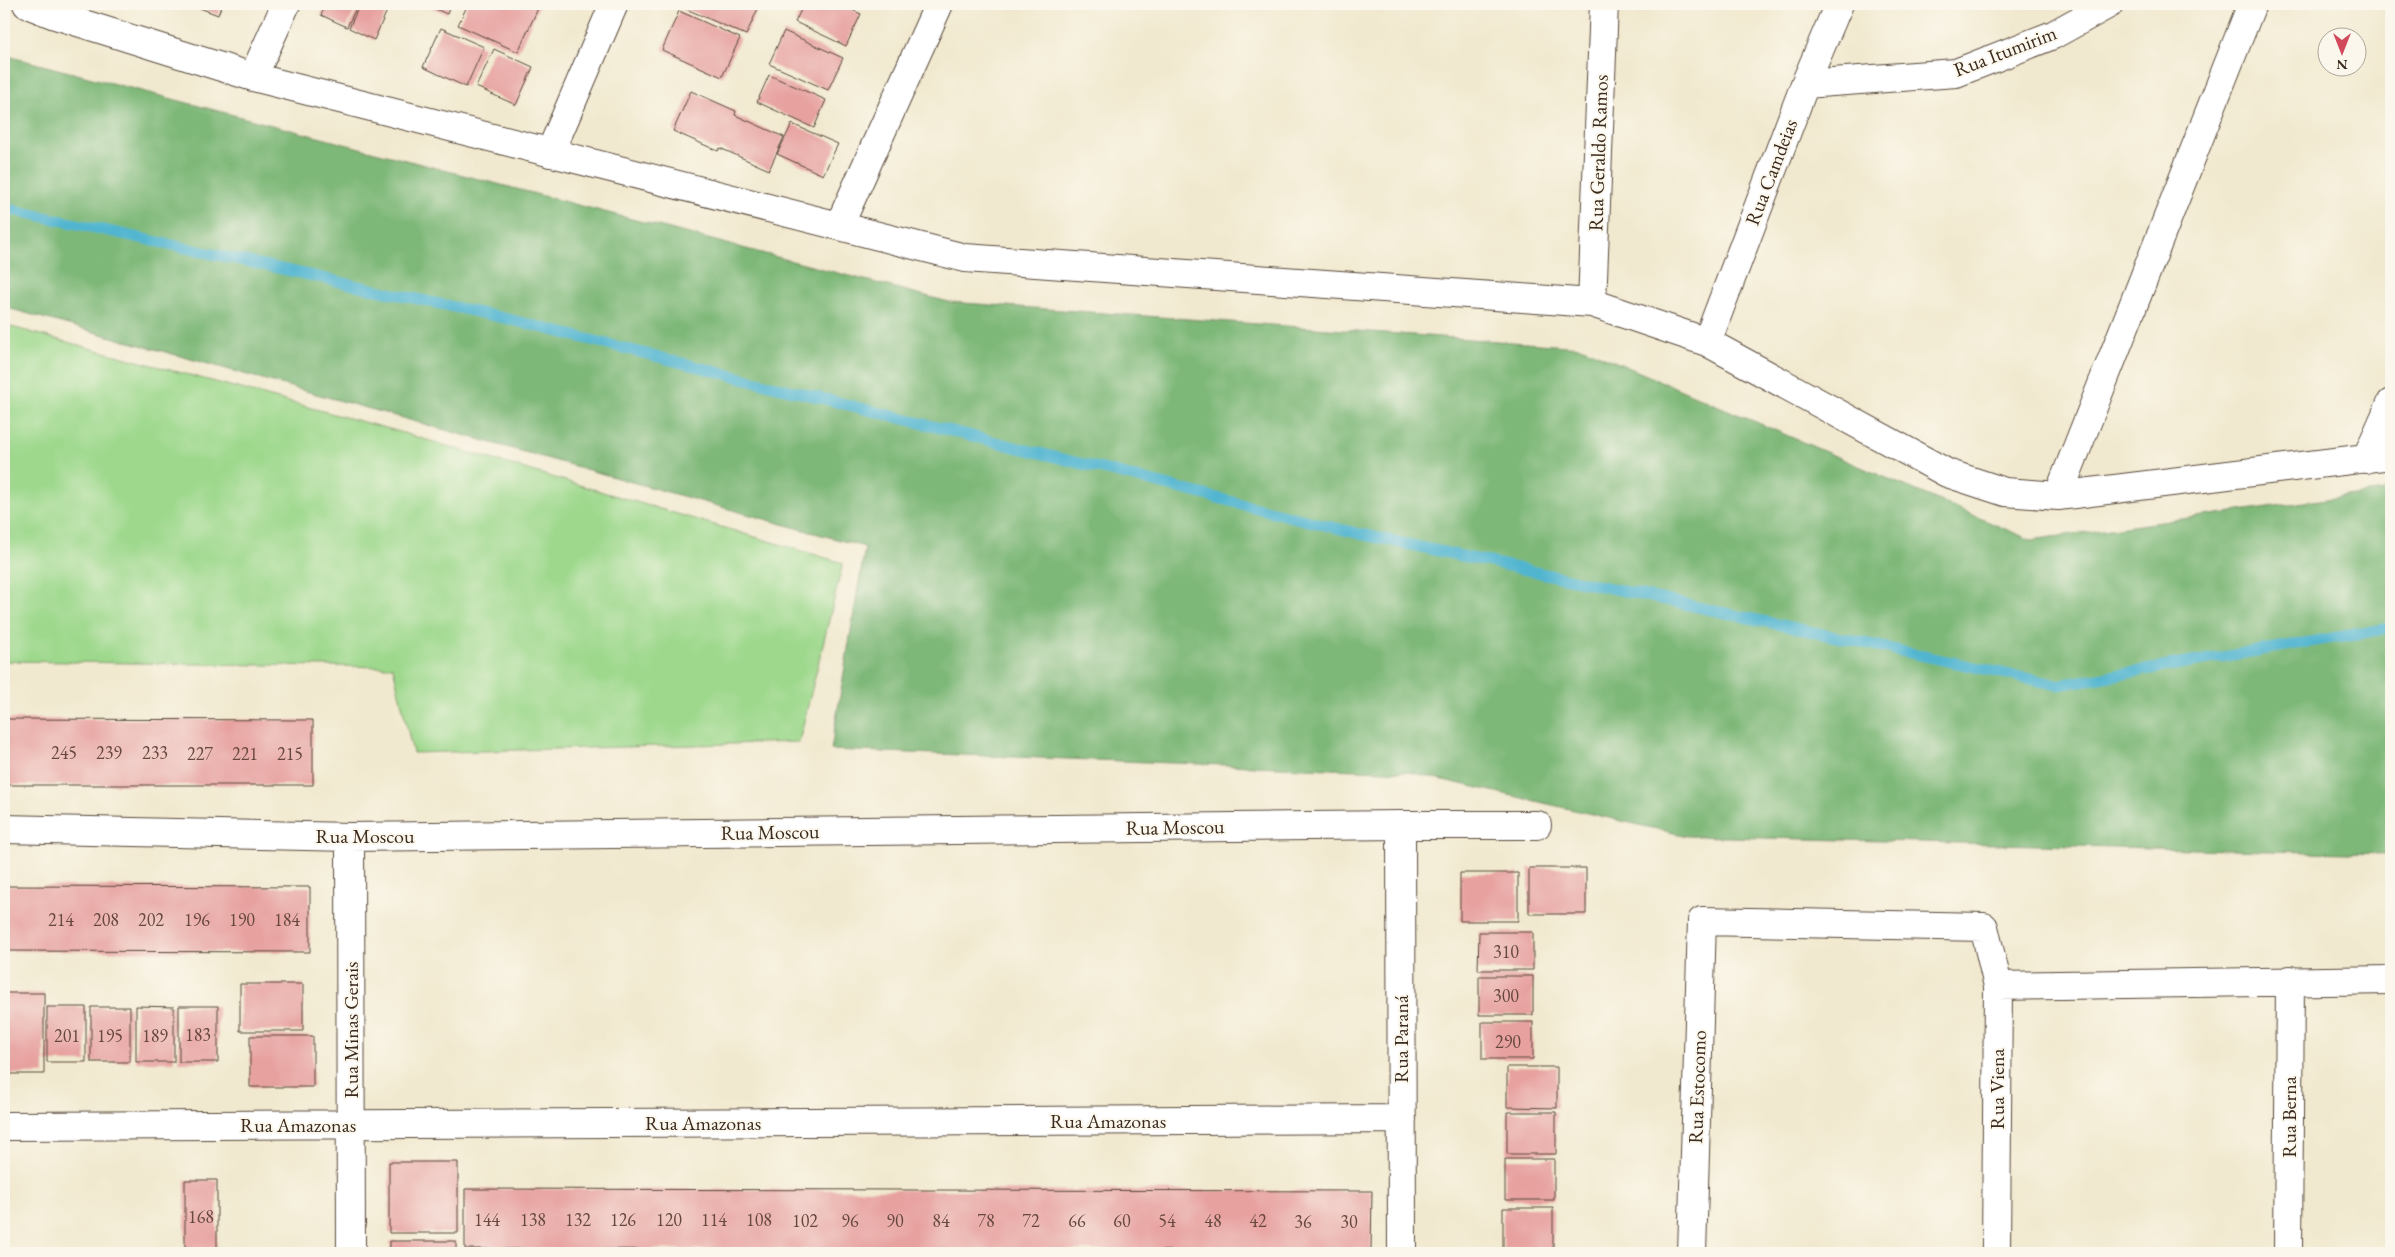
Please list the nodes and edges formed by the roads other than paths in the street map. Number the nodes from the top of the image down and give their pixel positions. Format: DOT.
graph roads {
  1 [pos="27,4"];
  2 [pos="286,4"];
  3 [pos="614,4"];
  4 [pos="939,4"];
  5 [pos="1604,4"];
  6 [pos="1839,4"];
  7 [pos="2109,4"];
  8 [pos="2252,4"];
  9 [pos="253,77"];
  10 [pos="1805,84"];
  11 [pos="550,153"];
  12 [pos="839,226"];
  13 [pos="1592,303"];
  14 [pos="1707,342"];
  15 [pos="2391,403"];
  16 [pos="2379,457"];
  17 [pos="2058,496"];
  18 [pos="1401,825"];
  19 [pos="1537,825"];
  20 [pos="4,829"];
  21 [pos="350,837"];
  22 [pos="1702,921"];
  23 [pos="2290,980"];
  24 [pos="2391,980"];
  25 [pos="1998,986"];
  26 [pos="1402,1119"];
  27 [pos="351,1124"];
  28 [pos="4,1126"];
  29 [pos="351,1253"];
  30 [pos="1402,1253"];
  31 [pos="1692,1253"];
  32 [pos="1996,1253"];
  33 [pos="2288,1253"];
  1 -- 9 [label="street"];
  2 -- 9 [label="street"];
  3 -- 11 [label="street"];
  4 -- 12 [label="street"];
  5 -- 13 [label="street, Rua Geraldo Ramos"];
  6 -- 10 [label="street, Rua Camdeias"];
  7 -- 10 [label="street, Rua Itumirim"];
  8 -- 17 [label="street"];
  9 -- 11 [label="street"];
  10 -- 14 [label="street, Rua Camdeias"];
  11 -- 12 [label="street"];
  12 -- 13 [label="street"];
  13 -- 14 [label="street"];
  14 -- 17 [label="street"];
  15 -- 16 [label="street"];
  16 -- 17 [label="street"];
  18 -- 19 [label="street, Rua Moscou"];
  18 -- 21 [label="street, Rua Moscou"];
  18 -- 26 [label="street, Rua Paraná"];
  20 -- 21 [label="street, Rua Moscou"];
  21 -- 27 [label="street, Rua Minas Gerais"];
  22 -- 25 [label="street, Rua Viena"];
  22 -- 31 [label="street, Rua Estocomo"];
  23 -- 24 [label="street"];
  23 -- 25 [label="street"];
  23 -- 33 [label="street, Rua Berna"];
  25 -- 32 [label="street, Rua Viena"];
  26 -- 27 [label="street, Rua Amazonas"];
  26 -- 30 [label="street, Rua Paraná"];
  27 -- 28 [label="street, Rua Amazonas"];
  27 -- 29 [label="street, Rua Minas Gerais"];
}
